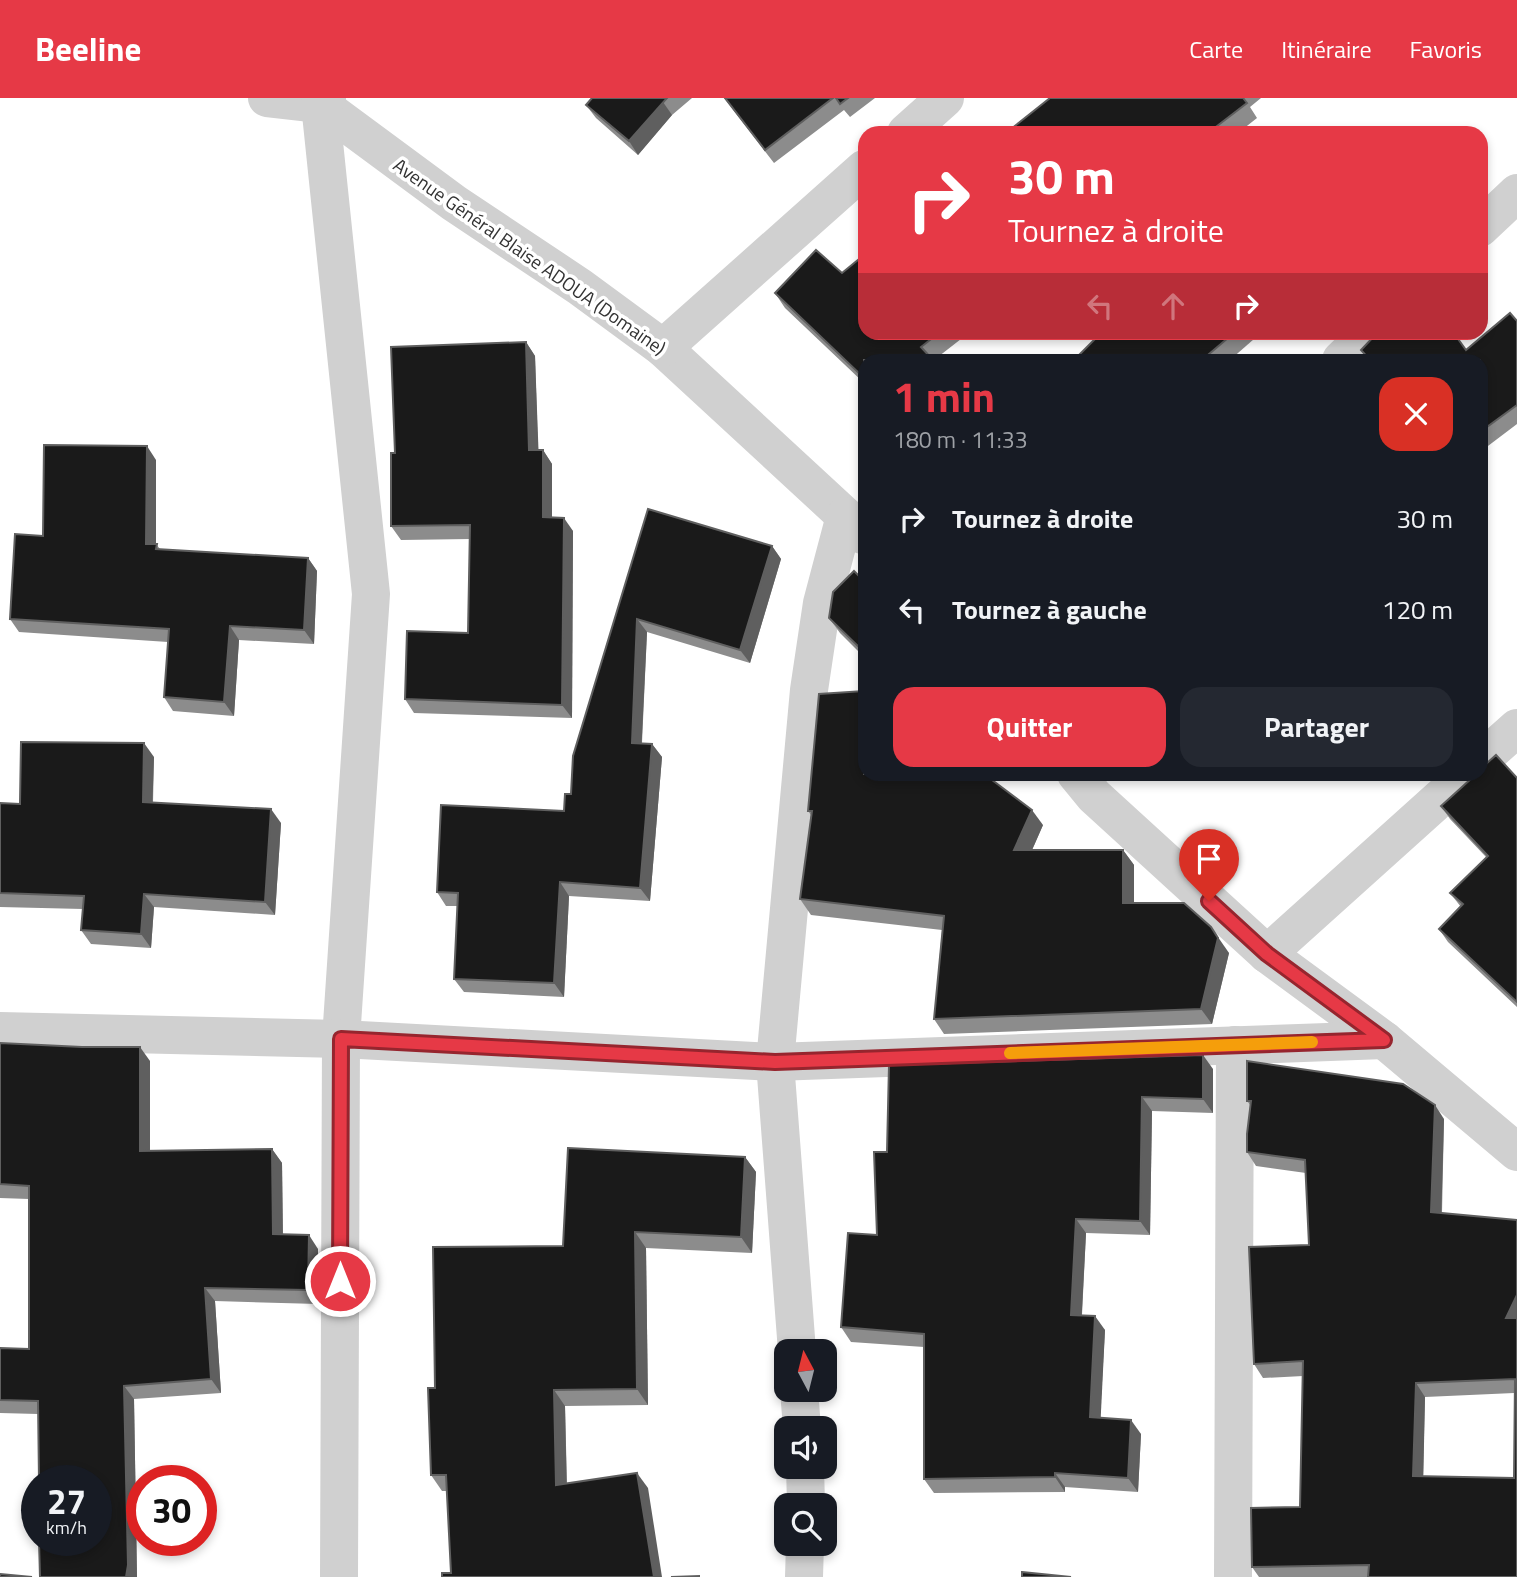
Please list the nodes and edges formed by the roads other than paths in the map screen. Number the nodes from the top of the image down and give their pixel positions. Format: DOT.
graph roads {
  1 [pos="267,98"];
  2 [pos="945,98"];
  3 [pos="323,101"];
  4 [pos="913,126"];
  5 [pos="858,174"];
  6 [pos="1517,193"];
  7 [pos="1488,220"];
  8 [pos="1362,340"];
  9 [pos="663,348"];
  10 [pos="1347,354"];
  11 [pos="855,527"];
  12 [pos="1517,728"];
  13 [pos="1488,754"];
  14 [pos="1082,781"];
  15 [pos="1458,781"];
  16 [pos="1267,954"];
  17 [pos="0,1031"];
  18 [pos="341,1039"];
  19 [pos="1384,1040"];
  20 [pos="1235,1045"];
  21 [pos="775,1062"];
  22 [pos="1517,1152"];
  23 [pos="796,1339"];
  24 [pos="805,1556"];
  25 [pos="339,1577"];
  26 [pos="804,1577"];
  27 [pos="1233,1577"];
  1 -- 3 [label="street"];
  2 -- 4 [label="street"];
  3 -- 9 [label="street, Avenue Général Blaise ADOUA (Domaine)"];
  3 -- 18 [label="street"];
  5 -- 9 [label="street"];
  6 -- 7 [label="street"];
  8 -- 10 [label="street"];
  9 -- 11 [label="street, Avenue Général Blaise ADOUA (Domaine)"];
  11 -- 21 [label="street"];
  12 -- 13 [label="street"];
  14 -- 16 [label="street"];
  15 -- 16 [label="street"];
  16 -- 19 [label="street"];
  17 -- 18 [label="street"];
  18 -- 21 [label="street"];
  18 -- 25 [label="street"];
  19 -- 20 [label="street"];
  19 -- 22 [label="street"];
  20 -- 21 [label="street"];
  20 -- 27 [label="street"];
  21 -- 23 [label="street"];
  24 -- 26 [label="street"];
}
